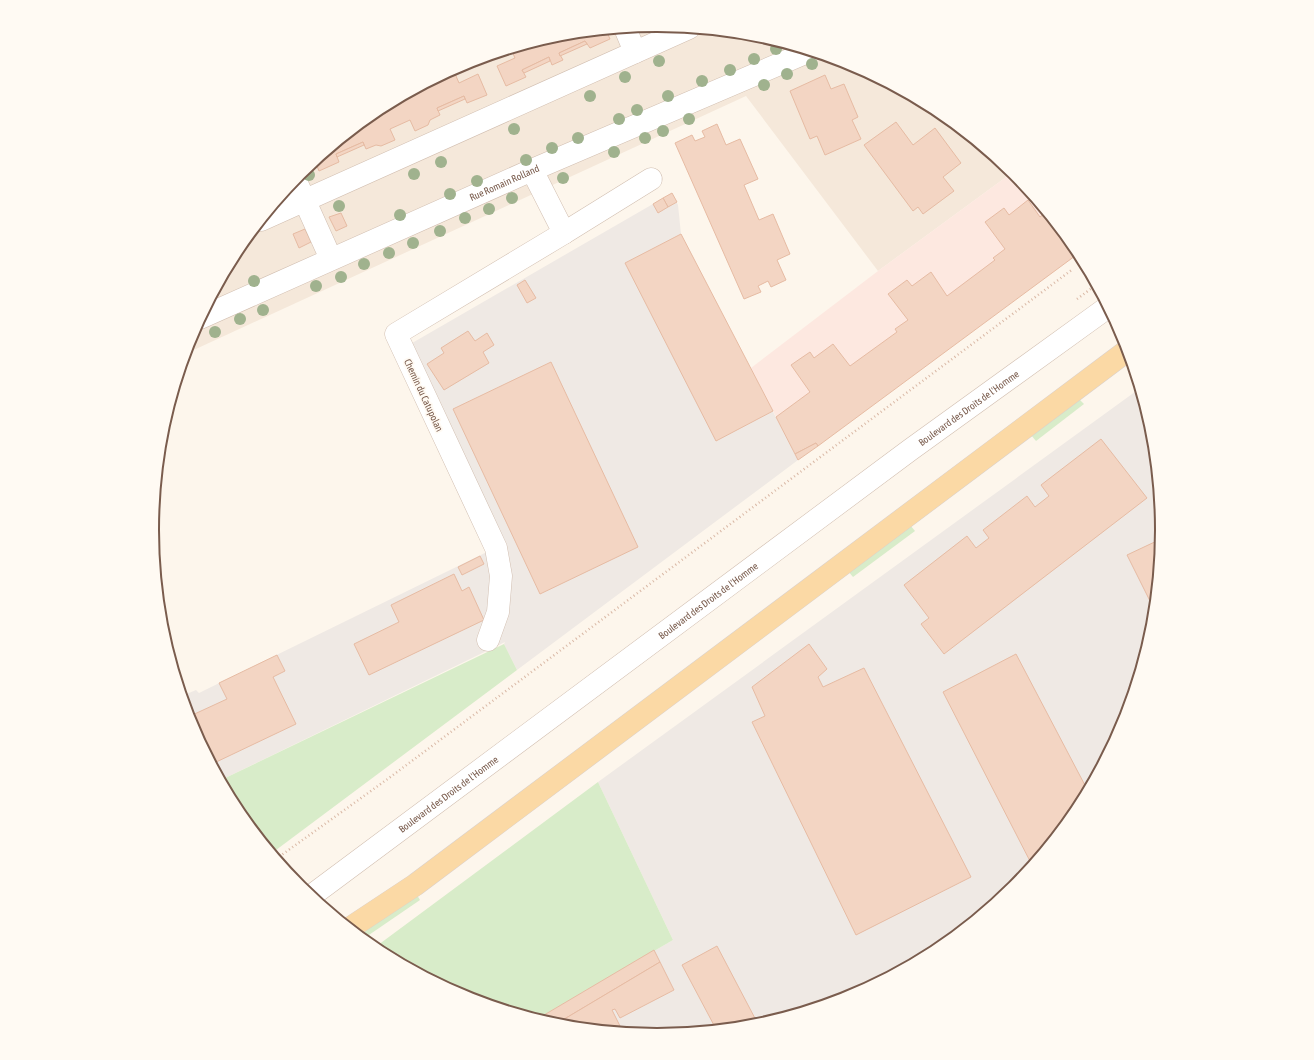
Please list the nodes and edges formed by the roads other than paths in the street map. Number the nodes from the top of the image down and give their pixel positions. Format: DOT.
graph roads {
  1 [pos="627,33"];
  2 [pos="679,33"];
  3 [pos="635,52"];
  4 [pos="803,54"];
  5 [pos="532,170"];
  6 [pos="651,179"];
  7 [pos="298,186"];
  8 [pos="305,200"];
  9 [pos="272,215"];
  10 [pos="564,233"];
  11 [pos="331,259"];
  12 [pos="1104,310"];
  13 [pos="208,314"];
  14 [pos="1123,354"];
  15 [pos="488,640"];
  16 [pos="316,892"];
  17 [pos="354,925"];
  1 -- 3 [label="street"];
  2 -- 3 [label="street"];
  3 -- 8 [label="street"];
  4 -- 5 [label="street, Rue Romain Rolland"];
  5 -- 10 [label="street"];
  5 -- 11 [label="street, Rue Romain Rolland"];
  6 -- 10 [label="street, Chemin du Catupolan"];
  7 -- 8 [label="street"];
  8 -- 9 [label="street"];
  8 -- 11 [label="street"];
  10 -- 15 [label="street, Chemin du Catupolan"];
  11 -- 13 [label="street, Rue Romain Rolland"];
  12 -- 16 [label="street, Boulevard des Droits de l'Homme"];
  14 -- 17 [label="main road"];
}
